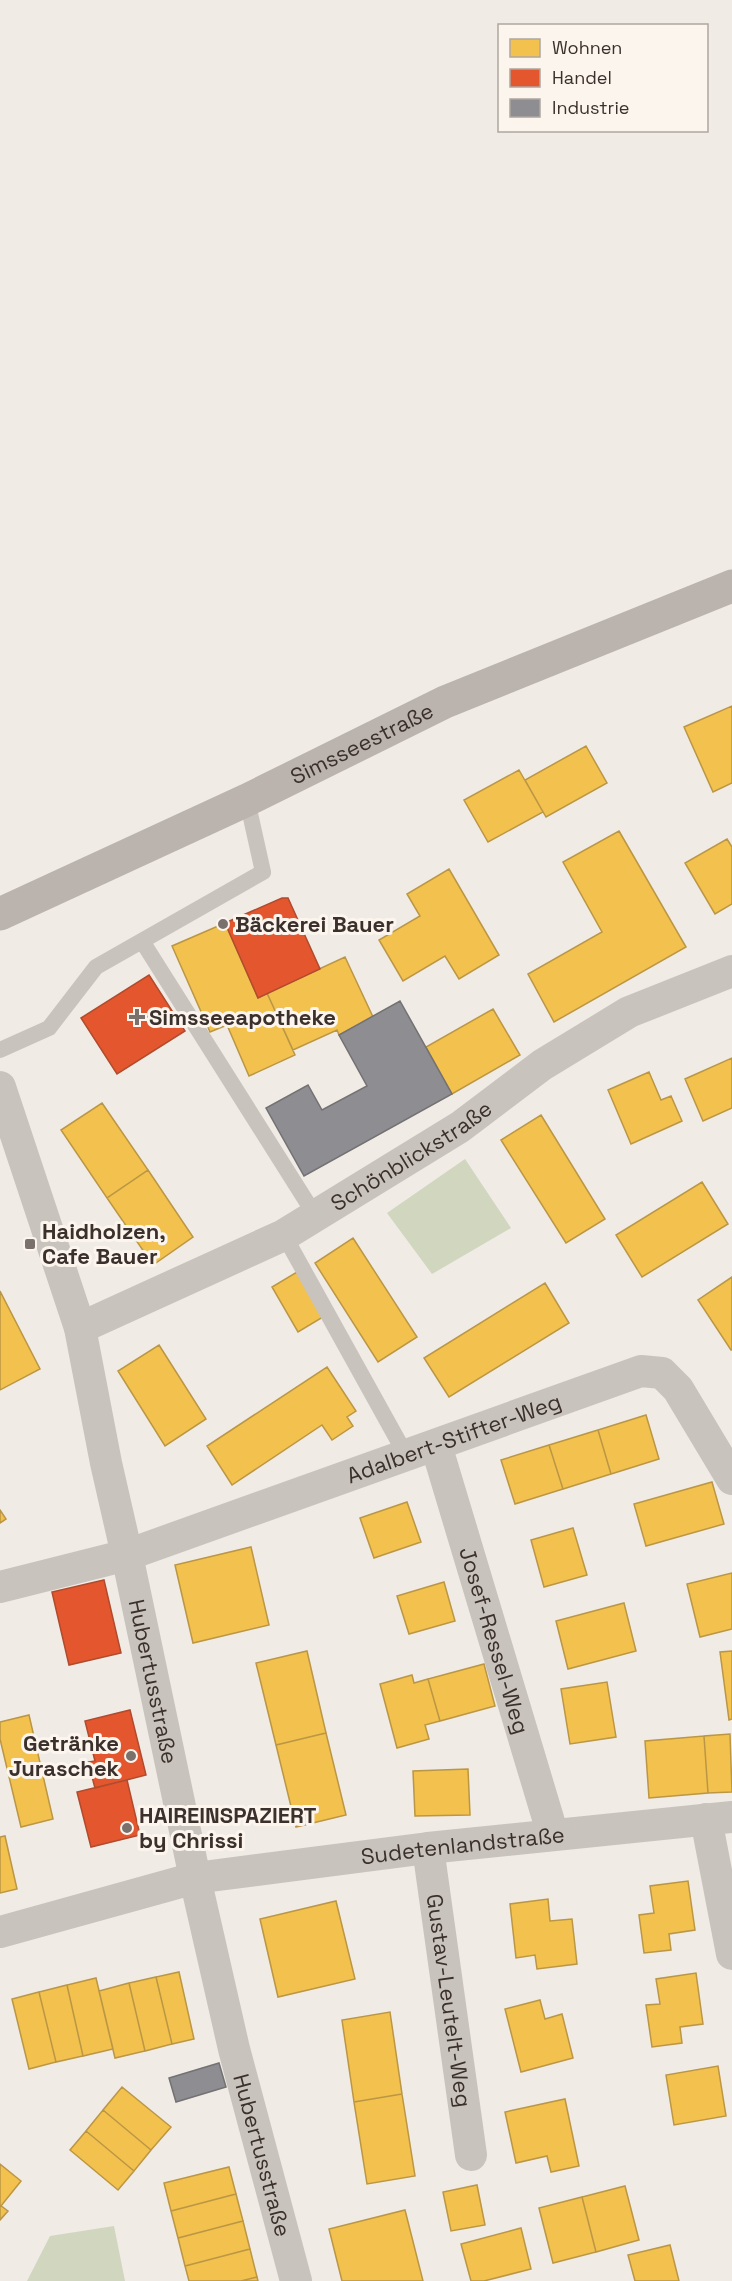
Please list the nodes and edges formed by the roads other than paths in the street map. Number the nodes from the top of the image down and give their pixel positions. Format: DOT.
graph roads {
  1 [pos="732,586"];
  2 [pos="247,800"];
  3 [pos="0,915"];
  4 [pos="142,941"];
  5 [pos="732,971"];
  6 [pos="0,1050"];
  7 [pos="0,1087"];
  8 [pos="315,1215"];
  9 [pos="284,1235"];
  10 [pos="80,1328"];
  11 [pos="436,1445"];
  12 [pos="406,1455"];
  13 [pos="732,1479"];
  14 [pos="127,1555"];
  15 [pos="0,1587"];
  16 [pos="719,1818"];
  17 [pos="553,1835"];
  18 [pos="428,1848"];
  19 [pos="195,1878"];
  20 [pos="0,1932"];
  21 [pos="732,1954"];
  22 [pos="471,2155"];
  23 [pos="296,2281"];
  1 -- 2 [label="main road, Simsseestraße"];
  2 -- 3 [label="main road, Simsseestraße"];
  2 -- 4 [label="lane"];
  4 -- 6 [label="lane"];
  4 -- 8 [label="lane"];
  5 -- 8 [label="street, Schönblickstraße"];
  7 -- 10 [label="street, Hubertusstraße"];
  8 -- 9 [label="street, Schönblickstraße"];
  9 -- 10 [label="street, Schönblickstraße"];
  9 -- 12 [label="lane"];
  10 -- 14 [label="street, Hubertusstraße"];
  11 -- 12 [label="street, Adalbert-Stifter-Weg"];
  11 -- 13 [label="street, Adalbert-Stifter-Weg"];
  11 -- 17 [label="street, Josef-Ressel-Weg"];
  12 -- 14 [label="street, Adalbert-Stifter-Weg"];
  14 -- 15 [label="street, Adalbert-Stifter-Weg"];
  14 -- 19 [label="street, Hubertusstraße"];
  16 -- 17 [label="street, Sudetenlandstraße"];
  16 -- 21 [label="street"];
  17 -- 18 [label="street, Sudetenlandstraße"];
  18 -- 19 [label="street, Sudetenlandstraße"];
  18 -- 22 [label="street, Gustav-Leutelt-Weg"];
  19 -- 20 [label="street, Sudetenlandstraße"];
  19 -- 23 [label="street, Hubertusstraße"];
}
